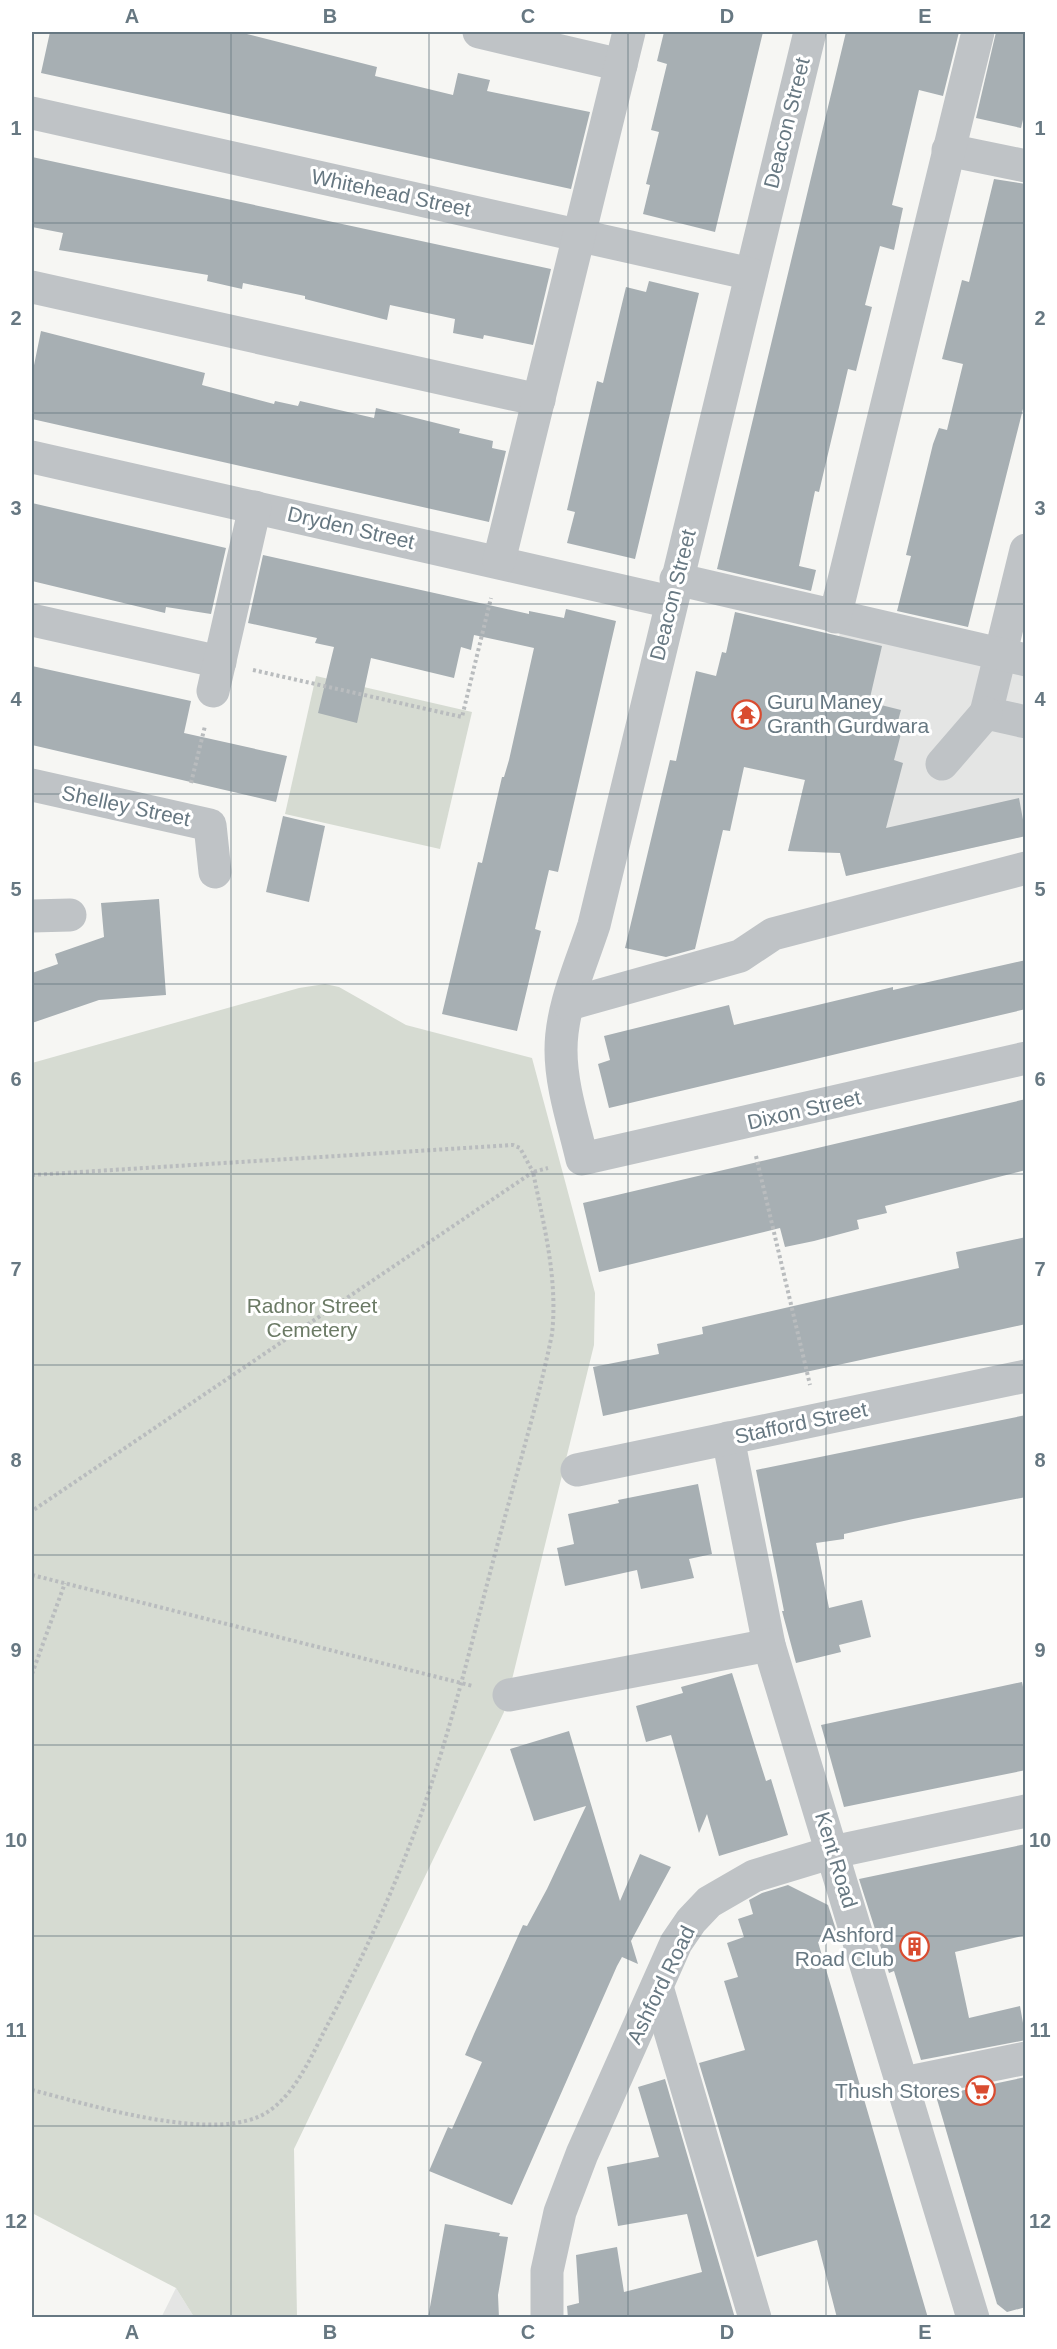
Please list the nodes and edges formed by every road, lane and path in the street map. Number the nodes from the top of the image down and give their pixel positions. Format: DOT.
graph roads {
  1 [pos="479,32"];
  2 [pos="629,32"];
  3 [pos="810,32"];
  4 [pos="978,32"];
  5 [pos="621,65"];
  6 [pos="32,113"];
  7 [pos="948,150"];
  8 [pos="1026,166"];
  9 [pos="580,235"];
  10 [pos="751,274"];
  11 [pos="32,287"];
  12 [pos="539,400"];
  13 [pos="32,457"];
  14 [pos="255,507"];
  15 [pos="1026,550"];
  16 [pos="499,561"];
  17 [pos="674,590"];
  18 [pos="835,616"];
  19 [pos="32,620"];
  20 [pos="1013,658"];
  21 [pos="217,677"];
  22 [pos="986,713"];
  23 [pos="1026,722"];
  24 [pos="942,764"];
  25 [pos="32,785"];
  26 [pos="182,818"];
  27 [pos="1026,868"];
  28 [pos="215,872"];
  29 [pos="70,915"];
  30 [pos="32,916"];
  31 [pos="569,1004"];
  32 [pos="1026,1058"];
  33 [pos="748,1123"];
  34 [pos="582,1159"];
  35 [pos="533,1172"];
  36 [pos="32,1175"];
  37 [pos="1026,1376"];
  38 [pos="818,1419"];
  39 [pos="728,1438"];
  40 [pos="577,1470"];
  41 [pos="32,1511"];
  42 [pos="32,1575"];
  43 [pos="65,1583"];
  44 [pos="769,1645"];
  45 [pos="32,1674"];
  46 [pos="461,1682"];
  47 [pos="509,1695"];
  48 [pos="1026,1811"];
  49 [pos="833,1852"];
  50 [pos="657,1987"];
  51 [pos="1026,2058"];
  52 [pos="904,2083"];
  53 [pos="32,2090"];
  54 [pos="547,2318"];
  55 [pos="755,2318"];
  56 [pos="974,2318"];
  1 -- 5 [label="street"];
  2 -- 5 [label="street"];
  3 -- 10 [label="street, Deacon Street"];
  4 -- 7 [label="street"];
  5 -- 9 [label="street"];
  6 -- 9 [label="street, Whitehead Street"];
  7 -- 8 [label="street"];
  7 -- 18 [label="street"];
  9 -- 10 [label="street, Whitehead Street"];
  9 -- 12 [label="street"];
  10 -- 17 [label="street, Deacon Street"];
  11 -- 12 [label="street"];
  12 -- 16 [label="street"];
  13 -- 14 [label="street, Dryden Street"];
  14 -- 16 [label="street, Dryden Street"];
  14 -- 21 [label="street"];
  15 -- 20 [label="street"];
  16 -- 17 [label="street, Dryden Street"];
  16 -- 21 [label="path"];
  17 -- 18 [label="street, Dryden Street"];
  17 -- 31 [label="street, Deacon Street"];
  18 -- 20 [label="street, Dryden Street"];
  19 -- 21 [label="street"];
  20 -- 22 [label="street"];
  21 -- 26 [label="path"];
  22 -- 23 [label="street"];
  22 -- 24 [label="street"];
  25 -- 26 [label="street, Shelley Street"];
  26 -- 28 [label="street, Shelley Street"];
  27 -- 31 [label="street"];
  29 -- 30 [label="street"];
  31 -- 34 [label="street, Deacon Street"];
  32 -- 33 [label="street, Dixon Street"];
  33 -- 34 [label="street, Dixon Street"];
  33 -- 38 [label="path"];
  34 -- 35 [label="path"];
  35 -- 36 [label="path"];
  35 -- 41 [label="path"];
  35 -- 46 [label="path"];
  37 -- 38 [label="street, Stafford Street"];
  38 -- 39 [label="street, Stafford Street"];
  39 -- 40 [label="street, Stafford Street"];
  39 -- 44 [label="street, Kent Road"];
  42 -- 43 [label="path"];
  43 -- 45 [label="path"];
  43 -- 46 [label="path"];
  44 -- 47 [label="street"];
  44 -- 49 [label="street, Kent Road"];
  46 -- 53 [label="path"];
  48 -- 49 [label="street, Ashford Road"];
  49 -- 50 [label="street, Ashford Road"];
  49 -- 52 [label="street, Kent Road"];
  50 -- 54 [label="street, Ashford Road"];
  50 -- 55 [label="street"];
  51 -- 52 [label="street"];
  52 -- 56 [label="street, Kent Road"];
}
